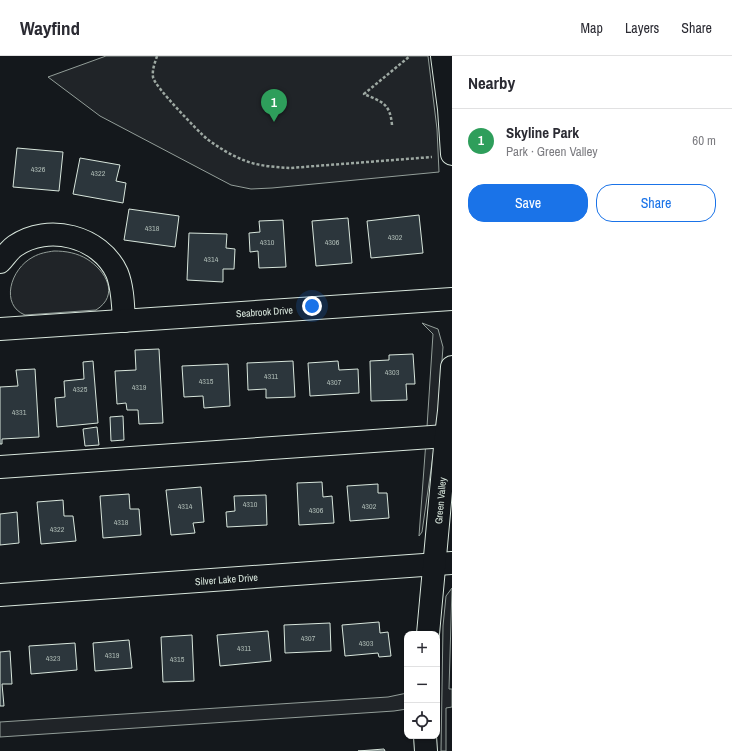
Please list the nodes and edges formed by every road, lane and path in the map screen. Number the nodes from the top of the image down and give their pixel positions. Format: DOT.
graph roads {
  1 [pos="157,56"];
  2 [pos="410,56"];
  3 [pos="442,56"];
  4 [pos="392,125"];
  5 [pos="444,156"];
  6 [pos="0,262"];
  7 [pos="452,299"];
  8 [pos="124,321"];
  9 [pos="0,329"];
  10 [pos="452,368"];
  11 [pos="446,436"];
  12 [pos="0,467"];
  13 [pos="443,564"];
  14 [pos="0,595"];
  15 [pos="429,631"];
  16 [pos="425,739"];
  17 [pos="426,751"];
  1 -- 5 [label="path"];
  2 -- 4 [label="path"];
  3 -- 5 [label="street"];
  6 -- 8 [label="street"];
  7 -- 8 [label="street, Seabrook Drive"];
  8 -- 9 [label="street, Seabrook Drive"];
  10 -- 11 [label="street, Green Valley"];
  11 -- 12 [label="street"];
  11 -- 13 [label="street, Green Valley"];
  13 -- 14 [label="street, Silver Lake Drive"];
  13 -- 15 [label="street, Green Valley"];
  16 -- 17 [label="street"];
}
